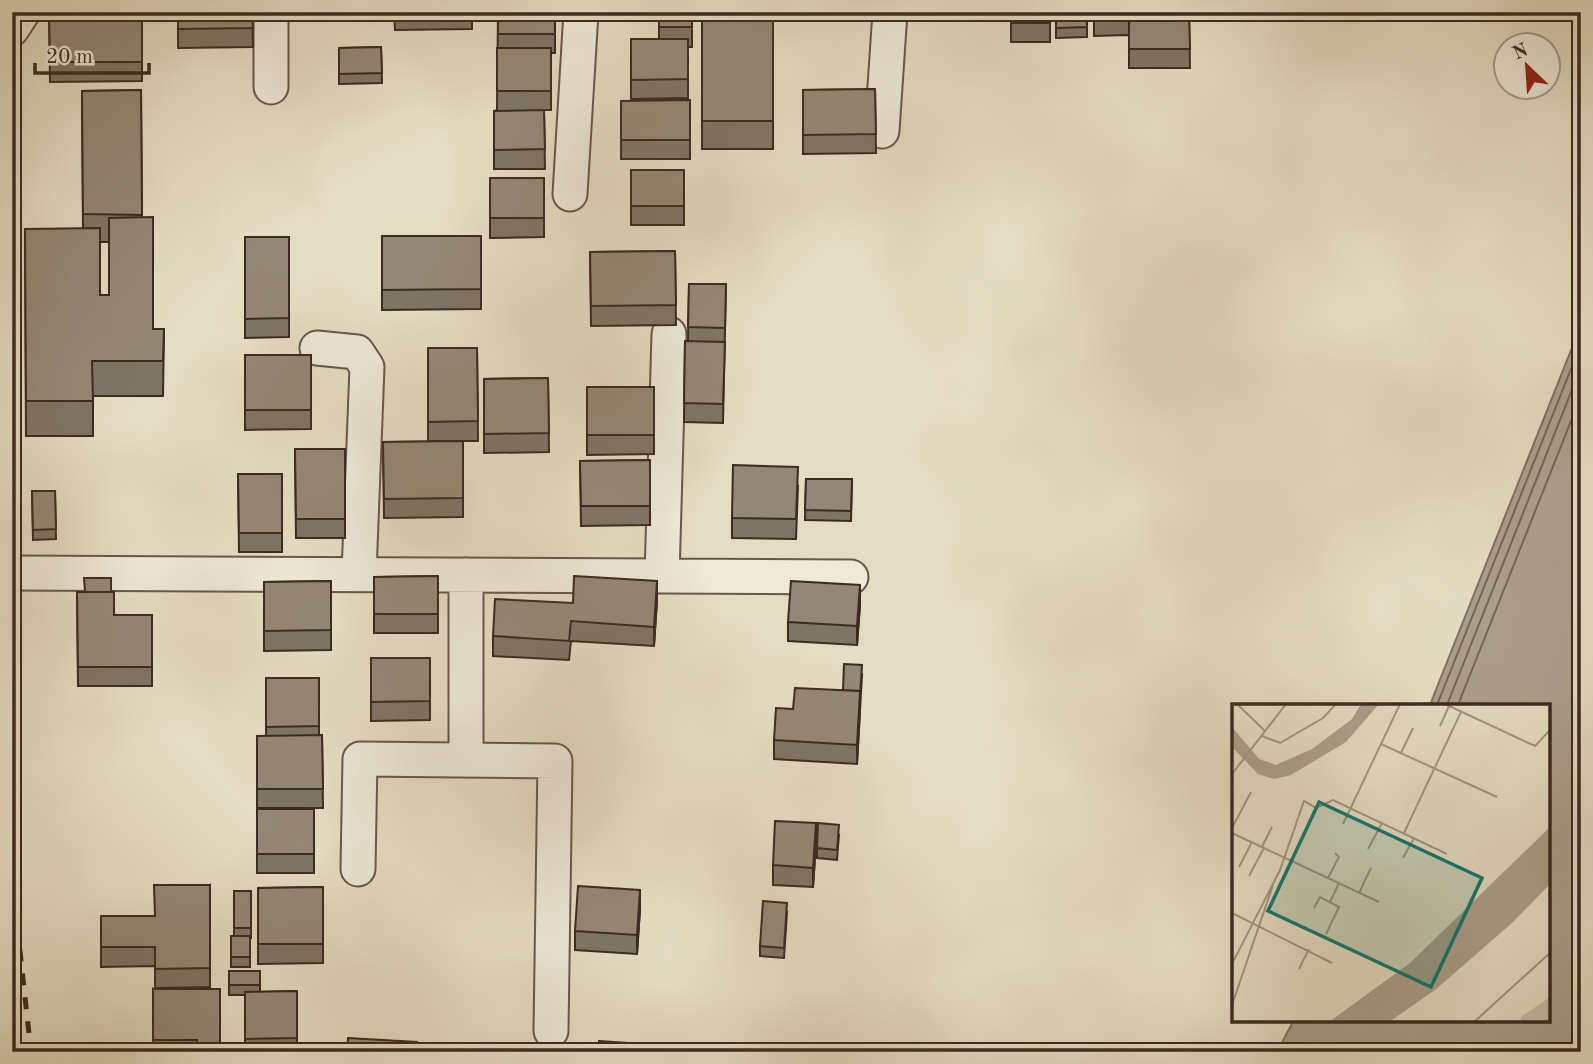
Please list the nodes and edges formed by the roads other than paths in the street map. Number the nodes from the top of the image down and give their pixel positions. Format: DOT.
graph roads {
  1 [pos="23,12"];
  2 [pos="271,12"];
  3 [pos="581,12"];
  4 [pos="890,12"];
  5 [pos="12,29"];
  6 [pos="271,86"];
  7 [pos="882,131"];
  8 [pos="570,194"];
  9 [pos="669,334"];
  10 [pos="317,348"];
  11 [pos="12,573"];
  12 [pos="359,574"];
  13 [pos="467,575"];
  14 [pos="662,576"];
  15 [pos="851,577"];
  16 [pos="466,760"];
  17 [pos="358,869"];
  18 [pos="551,1031"];
  1 -- 5 [label="street"];
  2 -- 6 [label="street"];
  3 -- 8 [label="street"];
  4 -- 7 [label="street"];
  9 -- 14 [label="street"];
  10 -- 12 [label="street"];
  11 -- 12 [label="street"];
  12 -- 13 [label="street"];
  13 -- 14 [label="street"];
  13 -- 16 [label="street"];
  14 -- 15 [label="street"];
  16 -- 17 [label="street"];
  16 -- 18 [label="street"];
}
